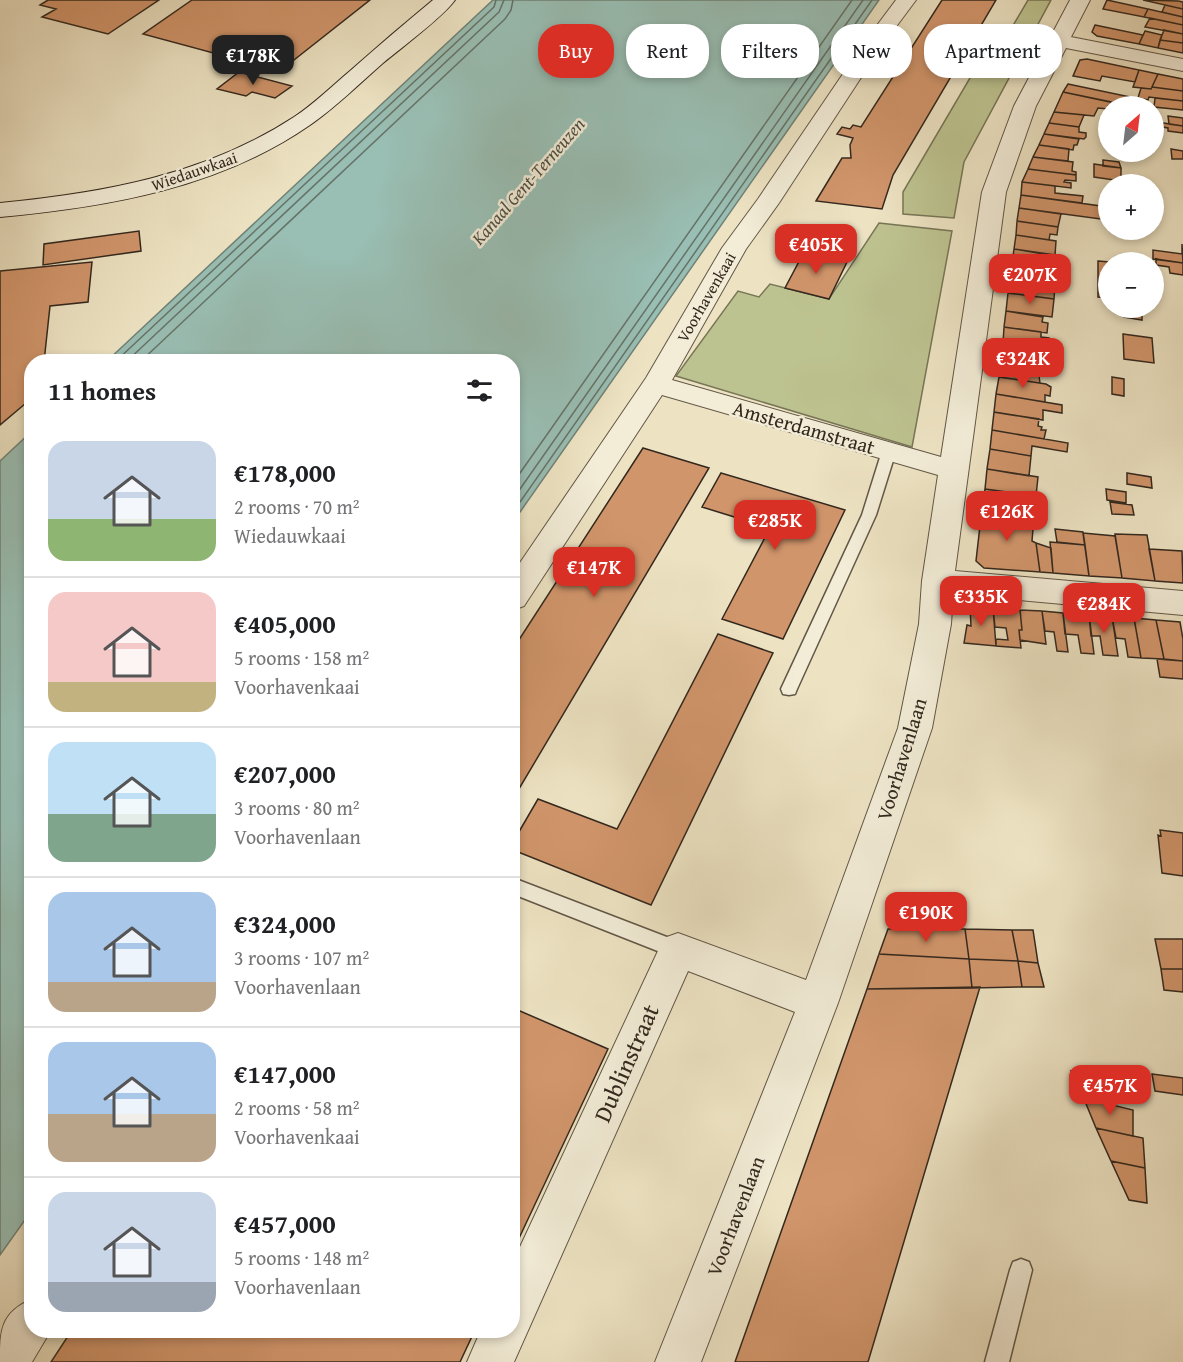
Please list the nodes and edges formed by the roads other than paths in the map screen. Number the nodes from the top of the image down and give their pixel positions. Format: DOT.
graph roads {
  1 [pos="445,0"];
  2 [pos="906,0"];
  3 [pos="1080,0"];
  4 [pos="1062,33"];
  5 [pos="1062,41"];
  6 [pos="1183,65"];
  7 [pos="1039,78"];
  8 [pos="0,210"];
  9 [pos="656,384"];
  10 [pos="889,451"];
  11 [pos="953,470"];
  12 [pos="938,581"];
  13 [pos="520,588"];
  14 [pos="1183,603"];
  15 [pos="789,689"];
  16 [pos="520,889"];
  17 [pos="678,950"];
  18 [pos="818,1004"];
  19 [pos="1021,1270"];
  20 [pos="520,1297"];
  21 [pos="24,1333"];
  22 [pos="501,1338"];
  23 [pos="4,1362"];
  24 [pos="490,1362"];
  25 [pos="678,1362"];
  26 [pos="997,1362"];
  1 -- 8 [label="street, Wiedauwkaai"];
  2 -- 9 [label="street, Voorhavenkaai"];
  3 -- 4 [label="street, Voorhavenlaan"];
  5 -- 6 [label="street"];
  7 -- 11 [label="street, Voorhavenlaan"];
  9 -- 10 [label="street, Amsterdamstraat"];
  9 -- 13 [label="street, Voorhavenkaai"];
  10 -- 11 [label="street, Amsterdamstraat"];
  10 -- 15 [label="lane"];
  11 -- 12 [label="street, Voorhavenlaan"];
  12 -- 14 [label="street"];
  12 -- 18 [label="street, Voorhavenlaan"];
  16 -- 17 [label="lane"];
  17 -- 18 [label="street"];
  17 -- 20 [label="street, Dublinstraat"];
  18 -- 25 [label="street, Voorhavenlaan"];
  19 -- 26 [label="lane"];
  21 -- 23 [label="street"];
  22 -- 24 [label="street"];
}
